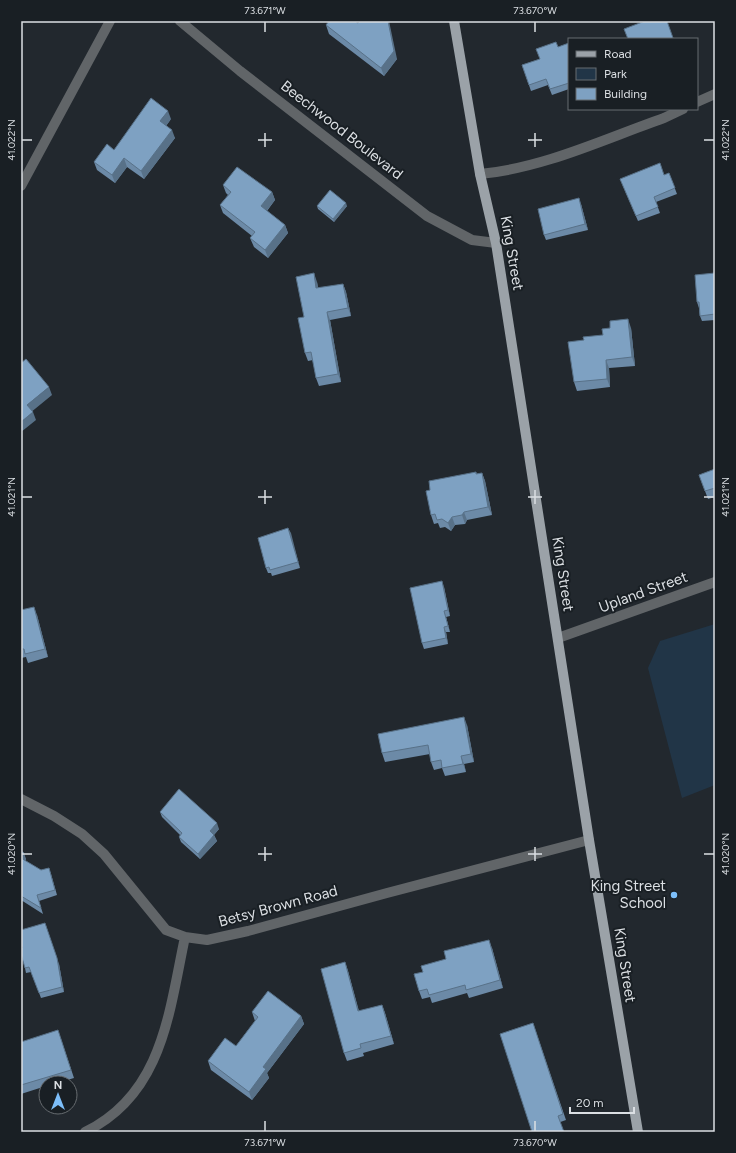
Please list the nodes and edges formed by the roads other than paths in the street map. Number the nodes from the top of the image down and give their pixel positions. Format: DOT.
graph roads {
  1 [pos="110,21"];
  2 [pos="180,21"];
  3 [pos="454,21"];
  4 [pos="715,94"];
  5 [pos="698,102"];
  6 [pos="681,110"];
  7 [pos="480,174"];
  8 [pos="21,186"];
  9 [pos="496,244"];
  10 [pos="715,582"];
  11 [pos="558,638"];
  12 [pos="21,799"];
  13 [pos="589,840"];
  14 [pos="185,937"];
  15 [pos="85,1132"];
  16 [pos="638,1132"];
  1 -- 8 [label="street"];
  2 -- 9 [label="street, Beechwood Boulevard"];
  3 -- 7 [label="main road, King Street"];
  4 -- 5 [label="street"];
  6 -- 7 [label="street"];
  7 -- 9 [label="main road, King Street"];
  9 -- 11 [label="main road, King Street"];
  10 -- 11 [label="street, Upland Street"];
  11 -- 13 [label="main road, King Street"];
  12 -- 14 [label="street, Betsy Brown Road"];
  13 -- 14 [label="street, Betsy Brown Road"];
  13 -- 16 [label="main road, King Street"];
  14 -- 15 [label="street"];
}
